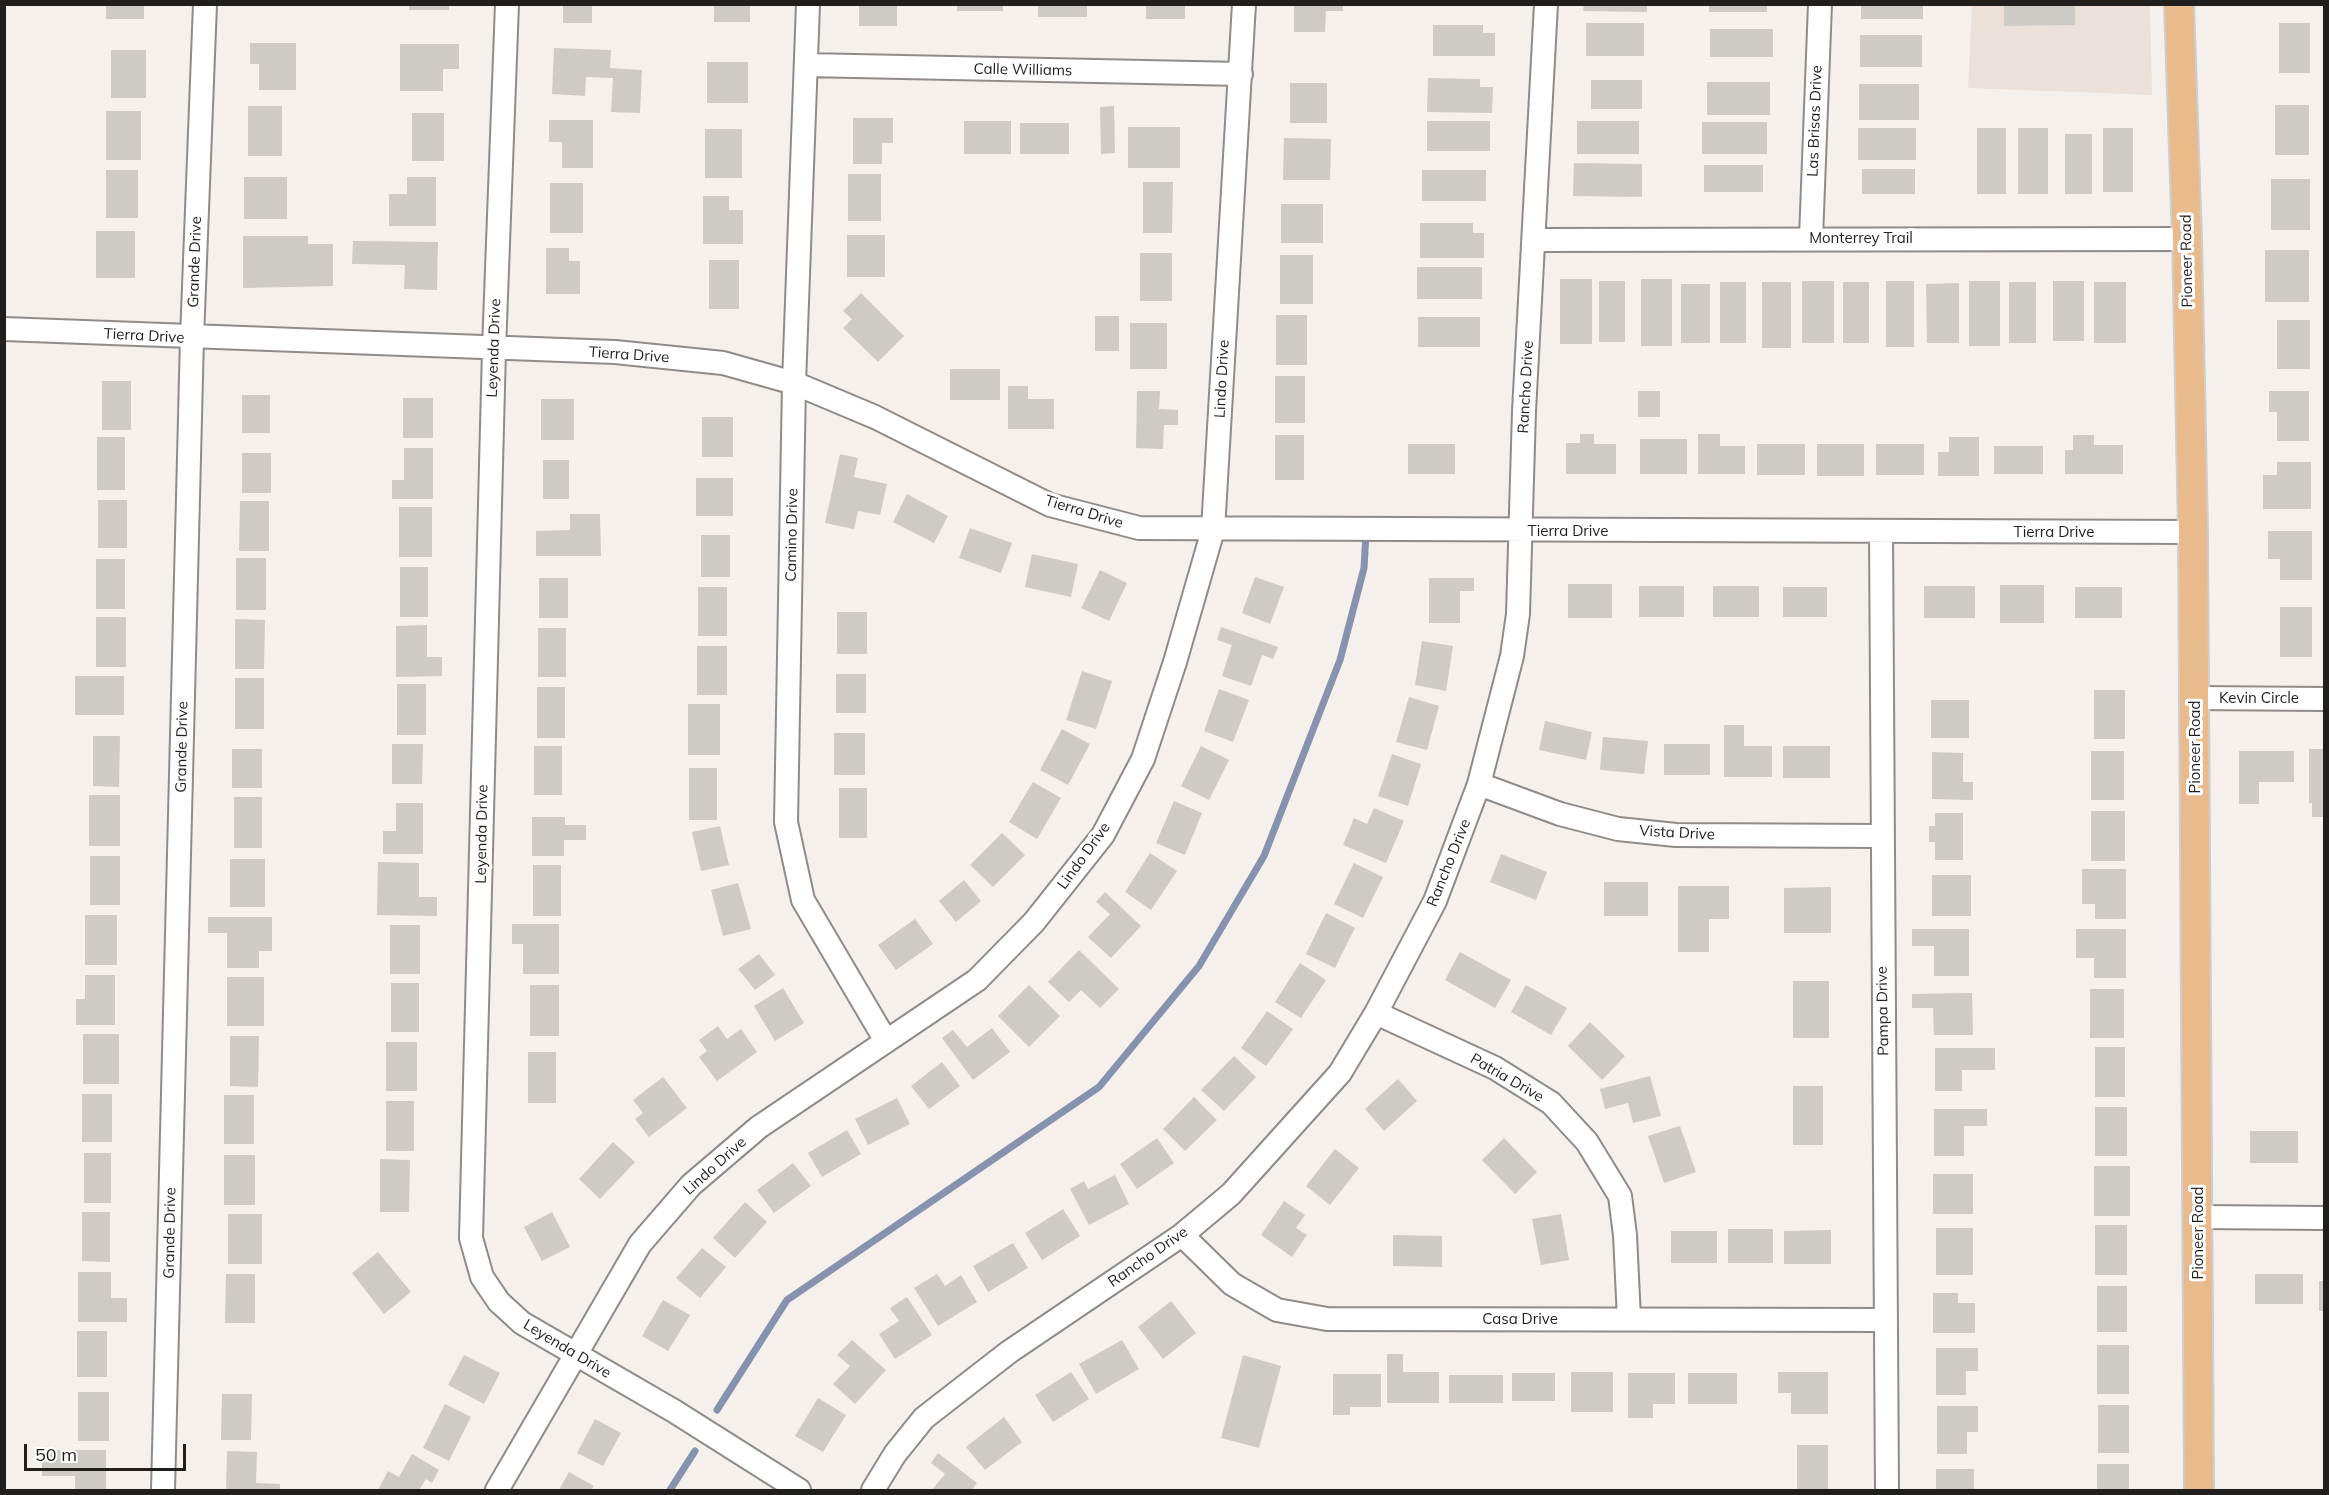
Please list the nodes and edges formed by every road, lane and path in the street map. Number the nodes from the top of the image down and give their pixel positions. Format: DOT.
graph roads {
  1 [pos="205,4"];
  2 [pos="507,4"];
  3 [pos="808,4"];
  4 [pos="1244,4"];
  5 [pos="1546,4"];
  6 [pos="1820,4"];
  7 [pos="2179,4"];
  8 [pos="806,65"];
  9 [pos="1240,74"];
  10 [pos="1811,238"];
  11 [pos="2187,239"];
  12 [pos="1534,240"];
  13 [pos="4,329"];
  14 [pos="192,338"];
  15 [pos="494,349"];
  16 [pos="794,383"];
  17 [pos="1214,530"];
  18 [pos="1522,531"];
  19 [pos="1881,532"];
  20 [pos="2193,532"];
  21 [pos="2194,698"];
  22 [pos="2325,699"];
  23 [pos="1479,784"];
  24 [pos="1882,836"];
  25 [pos="1376,1013"];
  26 [pos="886,1041"];
  27 [pos="2198,1217"];
  28 [pos="2325,1218"];
  29 [pos="1182,1235"];
  30 [pos="1629,1319"];
  31 [pos="1886,1320"];
  32 [pos="575,1354"];
  33 [pos="163,1491"];
  34 [pos="498,1491"];
  35 [pos="799,1491"];
  36 [pos="873,1491"];
  37 [pos="1887,1491"];
  38 [pos="2199,1491"];
  1 -- 14 [label="street, Grande Drive"];
  2 -- 15 [label="street, Leyenda Drive"];
  3 -- 8 [label="street, Camino Drive"];
  4 -- 9 [label="street, Lindo Drive"];
  5 -- 12 [label="street, Rancho Drive"];
  6 -- 10 [label="street, Las Brisas Drive"];
  7 -- 11 [label="main road, Pioneer Road"];
  8 -- 9 [label="street, Calle Williams"];
  8 -- 16 [label="street, Camino Drive"];
  9 -- 17 [label="street, Lindo Drive"];
  10 -- 11 [label="street, Monterrey Trail"];
  10 -- 12 [label="street, Monterrey Trail"];
  11 -- 20 [label="main road, Pioneer Road"];
  12 -- 18 [label="street, Rancho Drive"];
  13 -- 14 [label="street, Tierra Drive"];
  14 -- 15 [label="street, Tierra Drive"];
  14 -- 33 [label="street, Grande Drive"];
  15 -- 16 [label="street, Tierra Drive"];
  15 -- 32 [label="street, Leyenda Drive"];
  16 -- 17 [label="street, Tierra Drive"];
  16 -- 26 [label="street, Camino Drive"];
  17 -- 18 [label="street, Tierra Drive"];
  17 -- 26 [label="street, Lindo Drive"];
  18 -- 19 [label="street, Tierra Drive"];
  18 -- 23 [label="street, Rancho Drive"];
  19 -- 20 [label="street, Tierra Drive"];
  19 -- 24 [label="street, Pampa Drive"];
  20 -- 21 [label="main road, Pioneer Road"];
  21 -- 22 [label="street, Kevin Circle"];
  21 -- 27 [label="main road, Pioneer Road"];
  23 -- 24 [label="street, Vista Drive"];
  23 -- 25 [label="street, Rancho Drive"];
  24 -- 31 [label="street, Pampa Drive"];
  25 -- 29 [label="street, Rancho Drive"];
  25 -- 30 [label="street, Patria Drive"];
  26 -- 32 [label="street, Lindo Drive"];
  27 -- 28 [label="street"];
  27 -- 38 [label="main road, Pioneer Road"];
  29 -- 30 [label="street, Casa Drive"];
  29 -- 36 [label="street, Rancho Drive"];
  30 -- 31 [label="street, Casa Drive"];
  31 -- 37 [label="street, Pampa Drive"];
  32 -- 34 [label="street, Lindo Drive"];
  32 -- 35 [label="street, Leyenda Drive"];
}
